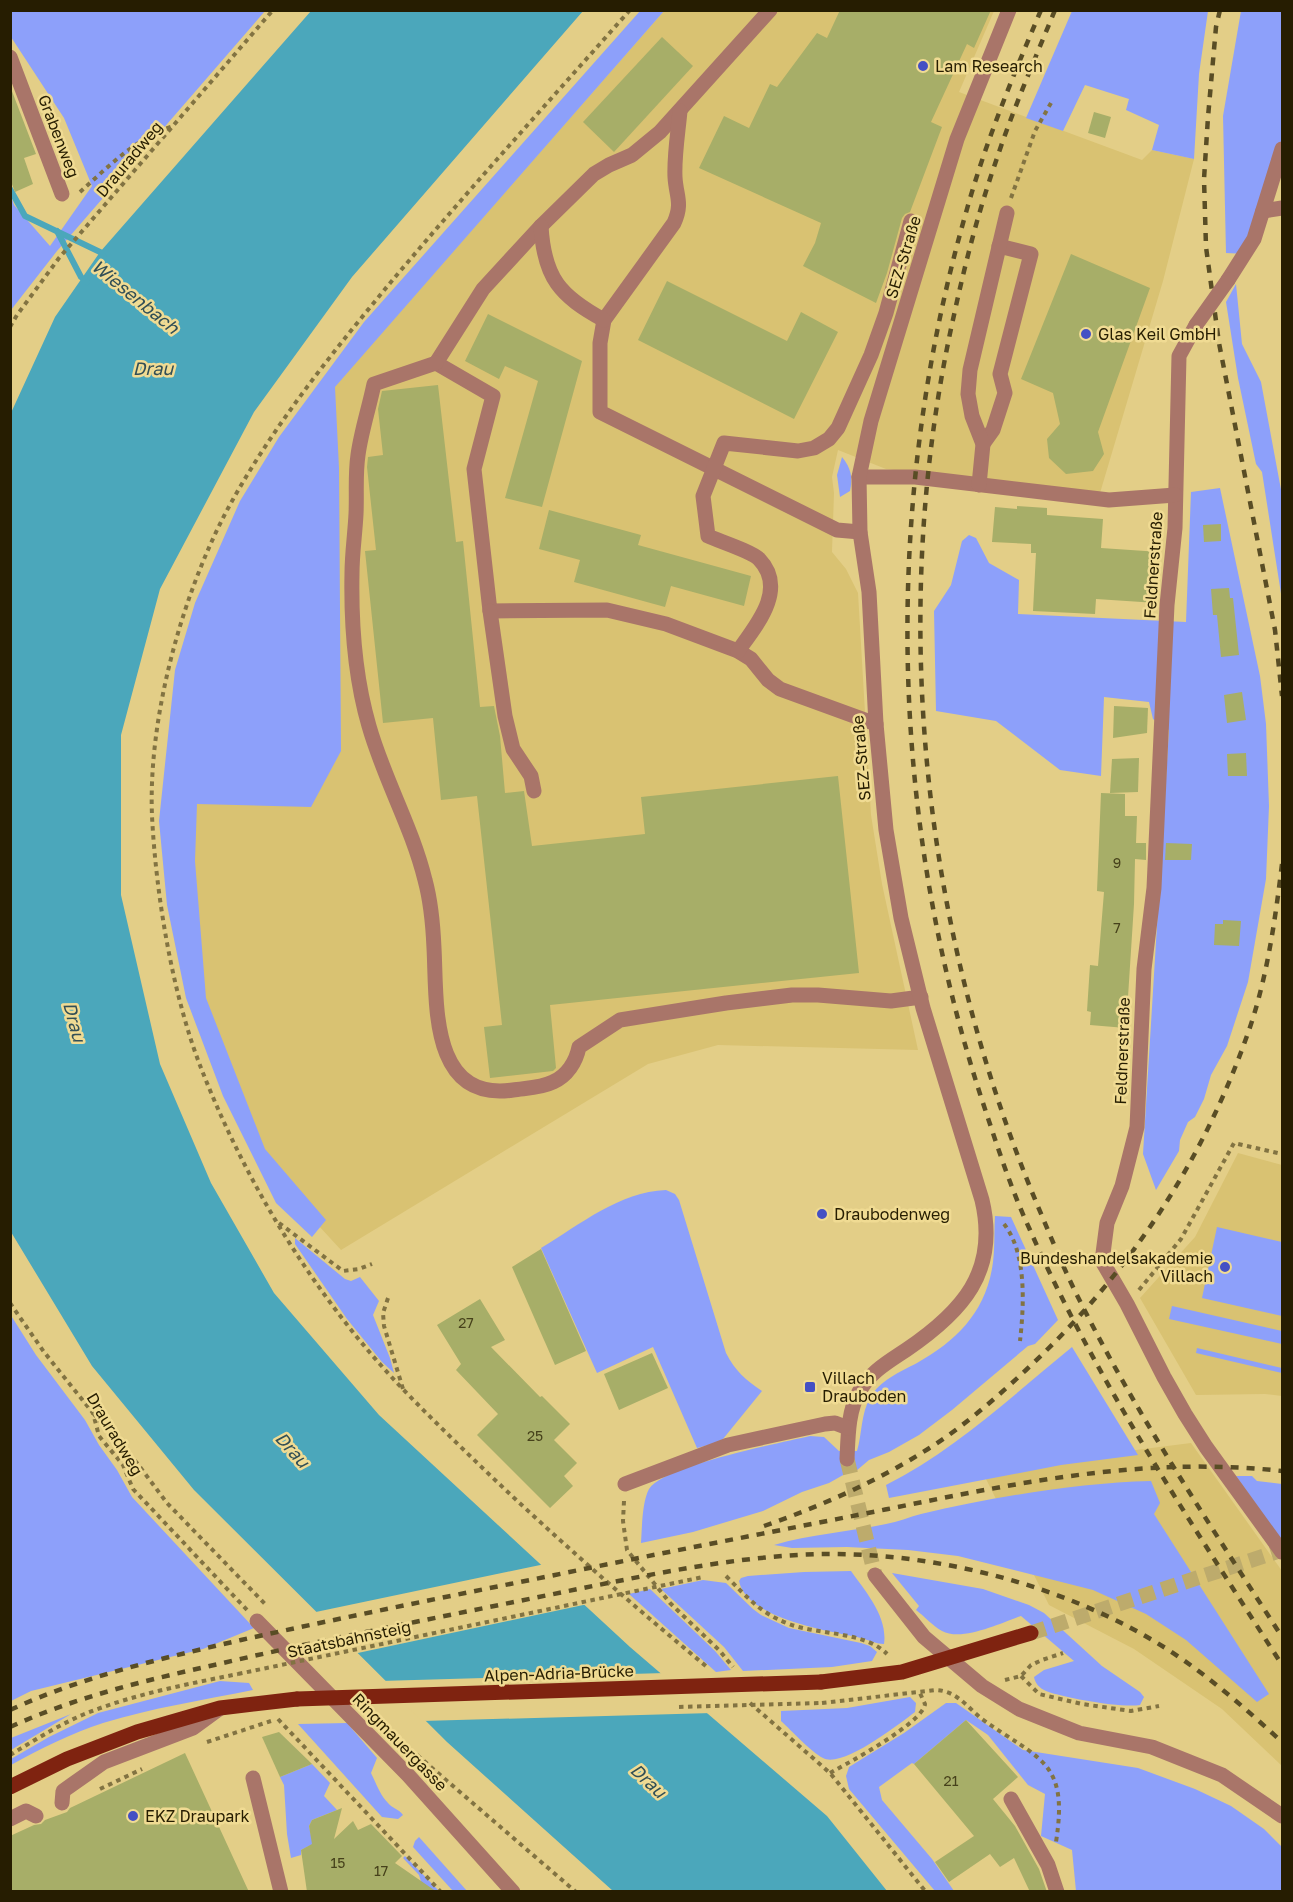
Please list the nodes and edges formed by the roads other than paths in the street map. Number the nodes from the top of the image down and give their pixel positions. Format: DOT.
graph roads {
  1 [pos="770,10"];
  2 [pos="1009,10"];
  3 [pos="10,57"];
  4 [pos="680,111"];
  5 [pos="1282,149"];
  6 [pos="62,194"];
  7 [pos="1282,208"];
  8 [pos="1263,211"];
  9 [pos="1007,213"];
  10 [pos="911,221"];
  11 [pos="541,226"];
  12 [pos="999,246"];
  13 [pos="604,320"];
  14 [pos="436,363"];
  15 [pos="983,444"];
  16 [pos="714,468"];
  17 [pos="859,477"];
  18 [pos="979,485"];
  19 [pos="1175,495"];
  20 [pos="860,532"];
  21 [pos="490,611"];
  22 [pos="738,651"];
  23 [pos="876,724"];
  24 [pos="534,791"];
  25 [pos="921,998"];
  26 [pos="848,1428"];
  27 [pos="847,1459"];
  28 [pos="626,1484"];
  29 [pos="1282,1552"];
  30 [pos="875,1575"];
  31 [pos="257,1622"];
  32 [pos="1031,1633"];
  33 [pos="949,1658"];
  34 [pos="220,1708"];
  35 [pos="253,1778"];
  36 [pos="10,1786"];
  37 [pos="1011,1799"];
  38 [pos="62,1803"];
  39 [pos="36,1816"];
  40 [pos="1282,1816"];
  41 [pos="10,1819"];
  42 [pos="281,1892"];
  43 [pos="513,1892"];
  44 [pos="1057,1892"];
  1 -- 4 [label="street"];
  2 -- 17 [label="street, SEZ-Straße"];
  3 -- 6 [label="street, Grabenweg"];
  4 -- 11 [label="street"];
  4 -- 13 [label="street"];
  5 -- 8 [label="street, Feldnerstraße"];
  7 -- 8 [label="street"];
  8 -- 19 [label="street, Feldnerstraße, bridge"];
  9 -- 12 [label="street"];
  10 -- 16 [label="street"];
  11 -- 13 [label="street"];
  11 -- 14 [label="street"];
  12 -- 15 [label="street"];
  12 -- 15 [label="street"];
  13 -- 16 [label="street"];
  14 -- 21 [label="street"];
  14 -- 25 [label="street"];
  15 -- 18 [label="street"];
  16 -- 20 [label="street"];
  16 -- 22 [label="street"];
  17 -- 18 [label="street, Feldnerstraße"];
  17 -- 20 [label="street, SEZ-Straße"];
  18 -- 19 [label="street, Feldnerstraße"];
  19 -- 29 [label="street, Feldnerstraße"];
  20 -- 23 [label="street, SEZ-Straße"];
  21 -- 22 [label="street"];
  21 -- 24 [label="street"];
  22 -- 23 [label="street"];
  23 -- 25 [label="street, SEZ-Straße"];
  25 -- 26 [label="street, SEZ-Straße"];
  26 -- 27 [label="street, SEZ-Straße"];
  26 -- 28 [label="street"];
  30 -- 33 [label="street"];
  31 -- 43 [label="street, Ringmauergasse"];
  32 -- 33 [label="main road, Alpen-Adria-Brücke"];
  33 -- 34 [label="main road, Alpen-Adria-Brücke, bridge"];
  33 -- 40 [label="street"];
  34 -- 36 [label="main road, Alpen-Adria-Brücke"];
  34 -- 38 [label="street"];
  35 -- 42 [label="street"];
  37 -- 44 [label="street"];
  39 -- 41 [label="street"];
}
